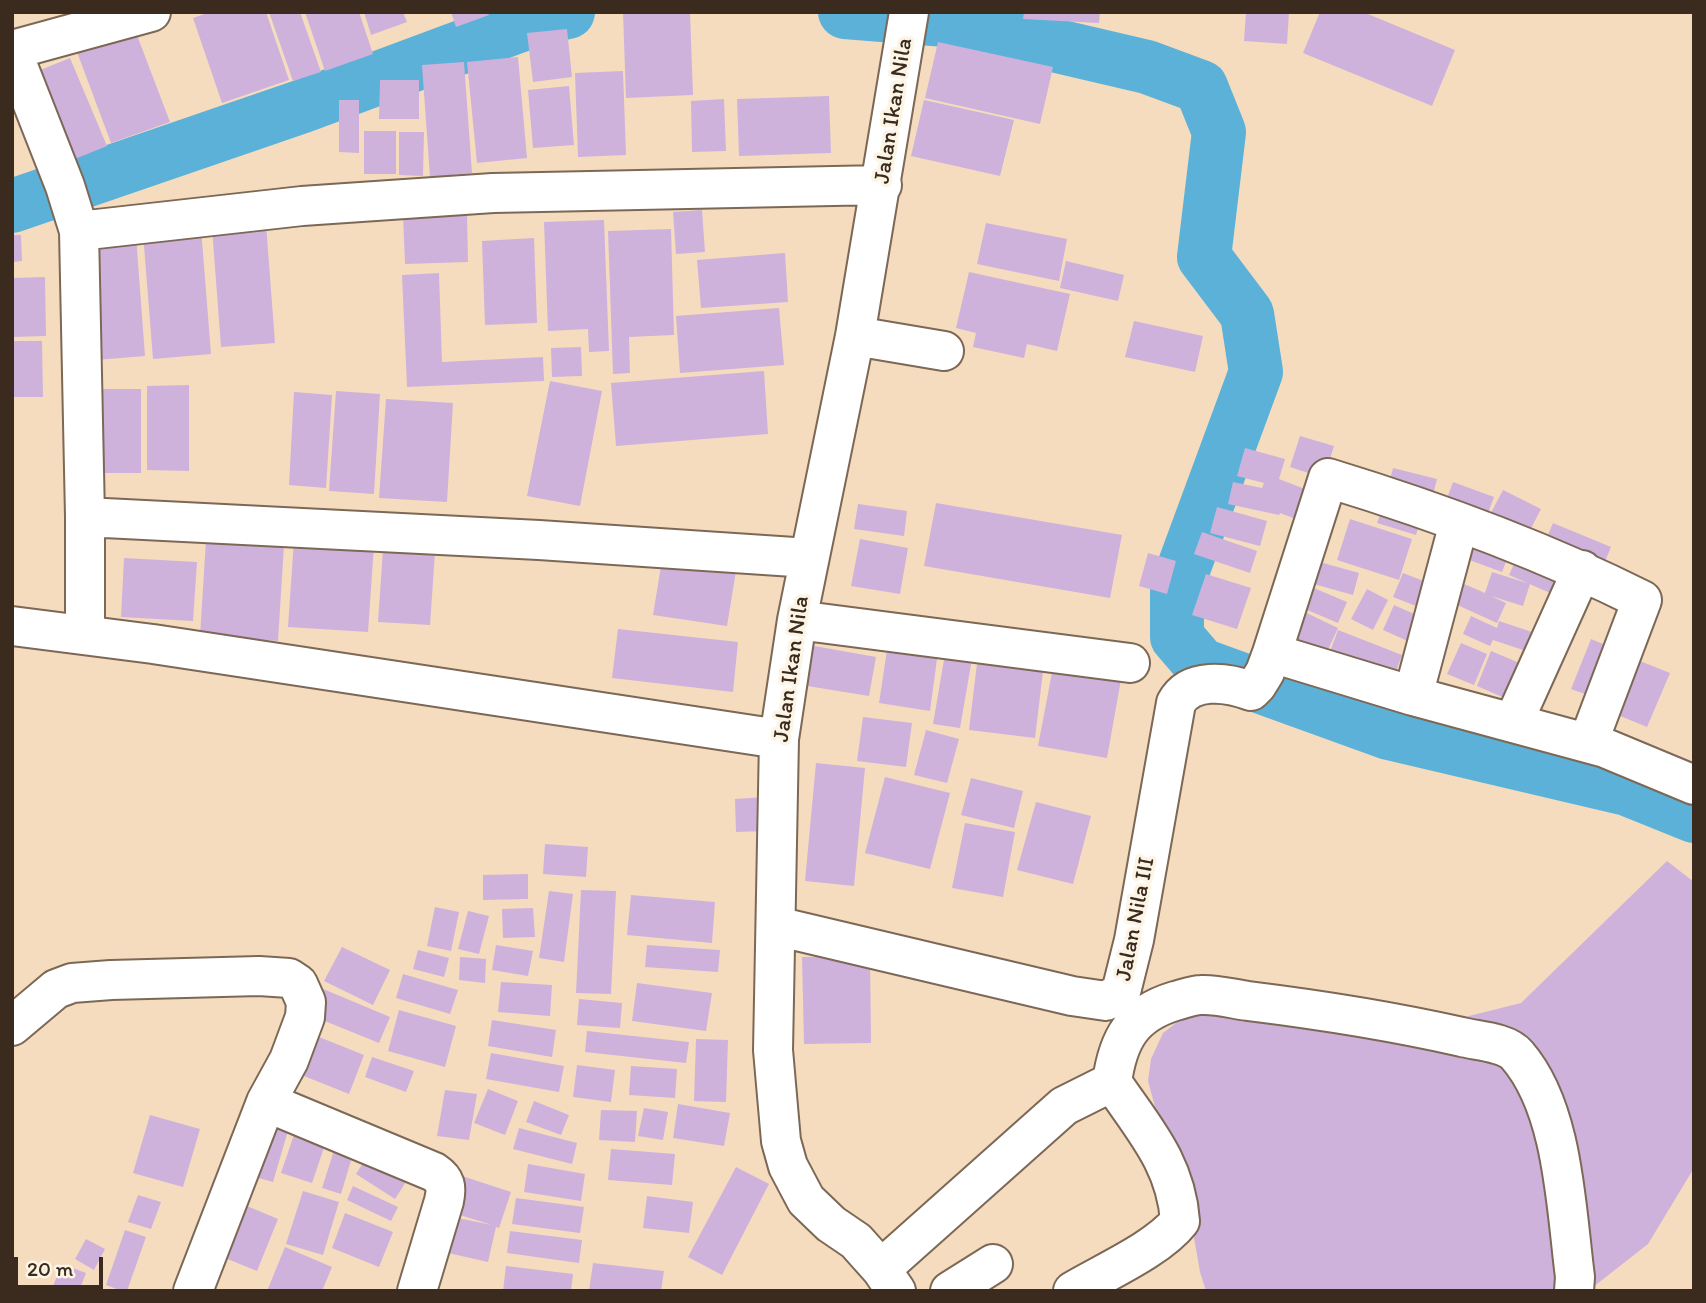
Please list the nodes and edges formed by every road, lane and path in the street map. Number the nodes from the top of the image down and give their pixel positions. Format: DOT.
graph roads {
  1 [pos="151,12"];
  2 [pos="908,23"];
  3 [pos="12,50"];
  4 [pos="881,185"];
  5 [pos="73,211"];
  6 [pos="855,336"];
  7 [pos="944,351"];
  8 [pos="85,517"];
  9 [pos="1459,523"];
  10 [pos="809,558"];
  11 [pos="1582,570"];
  12 [pos="797,620"];
  13 [pos="12,626"];
  14 [pos="85,635"];
  15 [pos="1269,661"];
  16 [pos="1130,663"];
  17 [pos="1413,696"];
  18 [pos="1514,723"];
  19 [pos="779,739"];
  20 [pos="1588,743"];
  21 [pos="1694,785"];
  22 [pos="776,926"];
  23 [pos="12,1026"];
  24 [pos="1112,1082"];
  25 [pos="266,1102"];
  26 [pos="993,1264"];
  27 [pos="891,1285"];
  28 [pos="1097,1285"];
  29 [pos="192,1291"];
  30 [pos="418,1291"];
  31 [pos="950,1291"];
  32 [pos="1574,1291"];
  1 -- 3 [label="street"];
  2 -- 4 [label="street, Jalan Ikan Nila"];
  3 -- 5 [label="street"];
  4 -- 5 [label="street"];
  4 -- 6 [label="street, Jalan Ikan Nila"];
  5 -- 8 [label="street"];
  6 -- 7 [label="street"];
  6 -- 10 [label="street, Jalan Ikan Nila"];
  8 -- 10 [label="street"];
  8 -- 14 [label="street"];
  9 -- 11 [label="street"];
  9 -- 15 [label="street"];
  9 -- 17 [label="street"];
  10 -- 12 [label="street, Jalan Ikan Nila"];
  11 -- 18 [label="street"];
  11 -- 20 [label="street"];
  12 -- 16 [label="street"];
  12 -- 19 [label="street, Jalan Ikan Nila"];
  13 -- 14 [label="street"];
  14 -- 19 [label="street"];
  15 -- 17 [label="street"];
  15 -- 22 [label="street, Jalan Nila III"];
  17 -- 18 [label="street"];
  18 -- 20 [label="street"];
  19 -- 22 [label="street, Jalan Ikan Nila"];
  20 -- 21 [label="street"];
  22 -- 27 [label="street, Jalan Ikan Nila"];
  23 -- 25 [label="street"];
  24 -- 27 [label="street"];
  24 -- 28 [label="street"];
  24 -- 32 [label="street"];
  25 -- 29 [label="street"];
  25 -- 30 [label="street"];
  26 -- 31 [label="street"];
}
